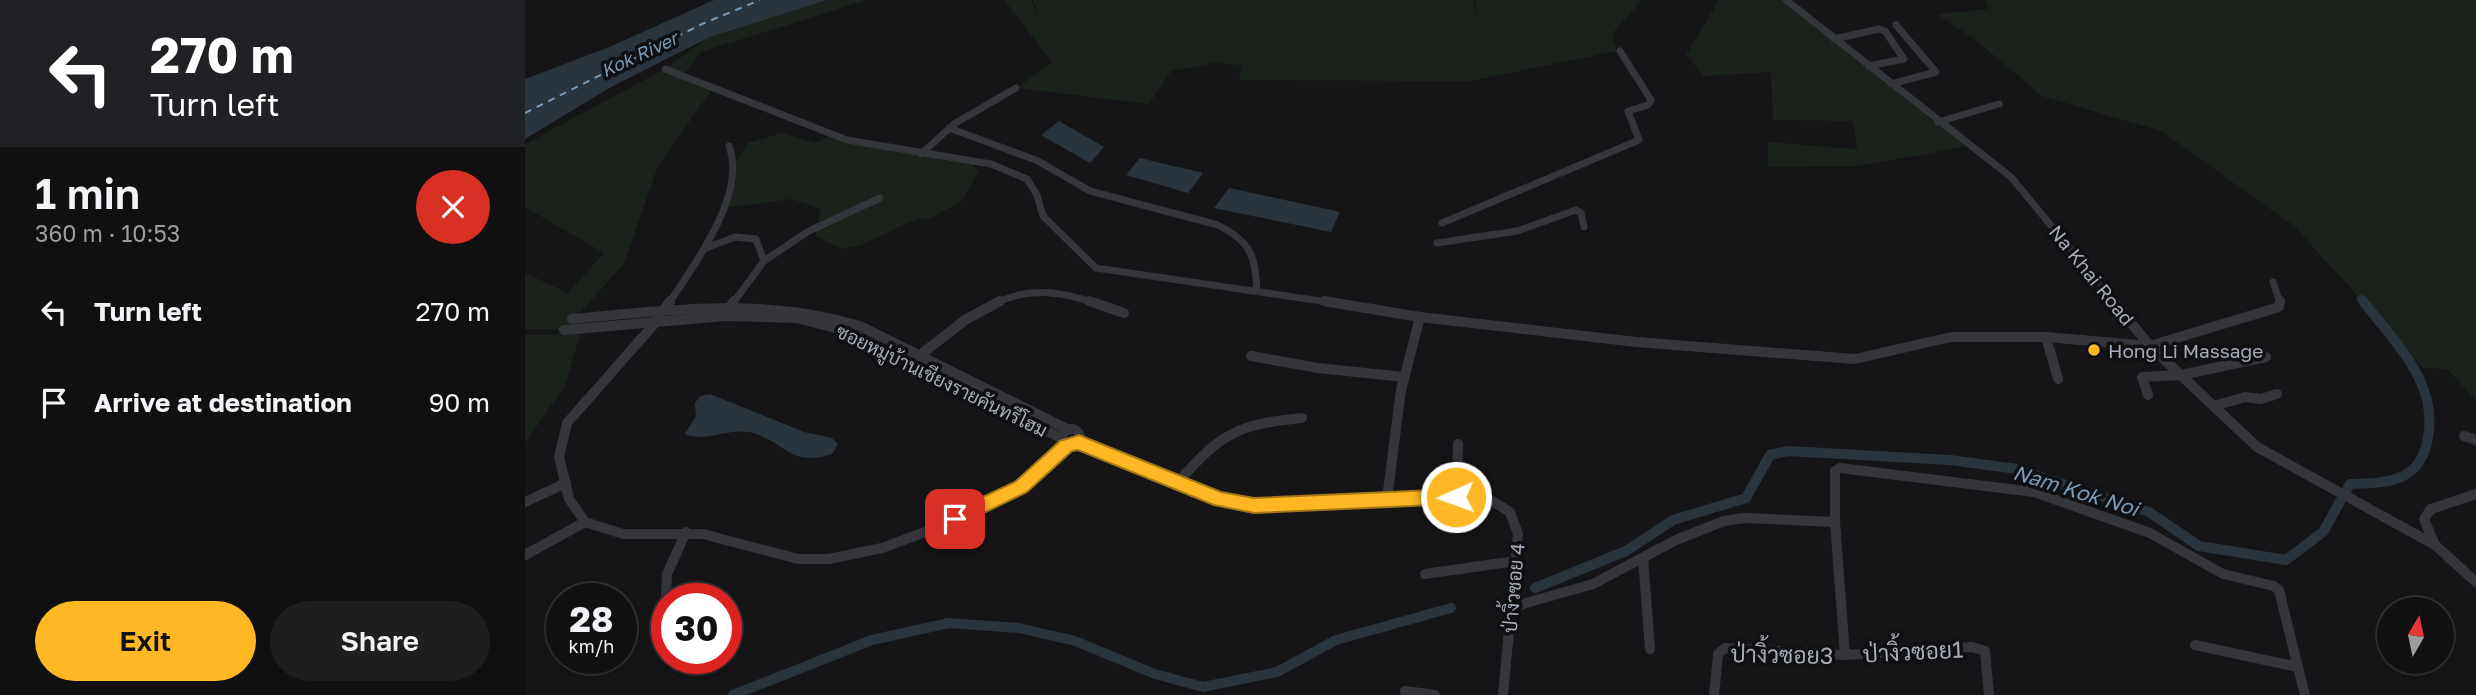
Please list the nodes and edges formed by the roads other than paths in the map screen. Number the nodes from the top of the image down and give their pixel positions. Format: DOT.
graph roads {
  1 [pos="1786,0"];
  2 [pos="1896,25"];
  3 [pos="1834,39"];
  4 [pos="1620,51"];
  5 [pos="1869,66"];
  6 [pos="665,69"];
  7 [pos="1891,84"];
  8 [pos="1016,88"];
  9 [pos="1999,104"];
  10 [pos="1938,121"];
  11 [pos="949,128"];
  12 [pos="729,146"];
  13 [pos="921,154"];
  14 [pos="880,198"];
  15 [pos="1443,223"];
  16 [pos="1584,227"];
  17 [pos="1437,243"];
  18 [pos="706,248"];
  19 [pos="764,261"];
  20 [pos="2273,282"];
  21 [pos="1257,290"];
  22 [pos="730,307"];
  23 [pos="662,313"];
  24 [pos="1124,313"];
  25 [pos="1420,317"];
  26 [pos="572,319"];
  27 [pos="656,322"];
  28 [pos="563,330"];
  29 [pos="2046,337"];
  30 [pos="2150,346"];
  31 [pos="919,356"];
  32 [pos="1251,356"];
  33 [pos="2266,357"];
  34 [pos="2181,375"];
  35 [pos="1404,377"];
  36 [pos="2058,379"];
  37 [pos="2277,394"];
  38 [pos="2148,395"];
  39 [pos="2214,406"];
  40 [pos="1302,418"];
  41 [pos="2464,436"];
  42 [pos="1065,438"];
  43 [pos="2476,440"];
  44 [pos="1079,442"];
  45 [pos="1458,444"];
  46 [pos="1179,481"];
  47 [pos="566,483"];
  48 [pos="2476,494"];
  49 [pos="1456,497"];
  50 [pos="1387,499"];
  51 [pos="525,502"];
  52 [pos="585,522"];
  53 [pos="1835,522"];
  54 [pos="686,532"];
  55 [pos="2435,545"];
  56 [pos="525,555"];
  57 [pos="1643,558"];
  58 [pos="1515,561"];
  59 [pos="1425,573"];
  60 [pos="2476,582"];
  61 [pos="664,583"];
  62 [pos="1512,607"];
  63 [pos="2195,645"];
  64 [pos="1650,649"];
  65 [pos="1845,655"];
  66 [pos="2298,667"];
  67 [pos="1405,691"];
  68 [pos="1435,695"];
  69 [pos="1503,695"];
  70 [pos="1714,695"];
  71 [pos="1989,695"];
  72 [pos="2305,695"];
  1 -- 3 [label="street, Na Khai Road"];
  2 -- 7 [label="street"];
  3 -- 5 [label="street, Na Khai Road"];
  3 -- 5 [label="street"];
  4 -- 15 [label="street"];
  5 -- 7 [label="street, Na Khai Road"];
  6 -- 13 [label="street"];
  7 -- 10 [label="street, Na Khai Road"];
  8 -- 11 [label="street"];
  9 -- 10 [label="street"];
  10 -- 30 [label="street, Na Khai Road"];
  11 -- 13 [label="street"];
  11 -- 21 [label="street"];
  12 -- 18 [label="street"];
  13 -- 21 [label="street"];
  14 -- 19 [label="street"];
  16 -- 17 [label="street"];
  18 -- 19 [label="street"];
  18 -- 23 [label="street"];
  19 -- 22 [label="street"];
  20 -- 30 [label="street"];
  21 -- 25 [label="street"];
  22 -- 23 [label="street"];
  22 -- 31 [label="street"];
  23 -- 26 [label="street"];
  23 -- 27 [label="street"];
  24 -- 31 [label="street"];
  25 -- 29 [label="street"];
  25 -- 35 [label="street"];
  27 -- 28 [label="street, ซอยหมู่บ้านเชียงรายคันทรีโฮม"];
  27 -- 42 [label="street, ซอยหมู่บ้านเชียงรายคันทรีโฮม"];
  27 -- 47 [label="street"];
  29 -- 30 [label="street"];
  29 -- 36 [label="street"];
  30 -- 34 [label="street, Na Khai Road"];
  31 -- 42 [label="street"];
  32 -- 35 [label="street"];
  33 -- 34 [label="street"];
  34 -- 38 [label="street"];
  34 -- 39 [label="street, Na Khai Road"];
  35 -- 50 [label="street"];
  37 -- 39 [label="street"];
  39 -- 55 [label="street, Na Khai Road"];
  40 -- 46 [label="street"];
  41 -- 43 [label="street"];
  42 -- 44 [label="street"];
  42 -- 44 [label="street"];
  42 -- 54 [label="street, ซอยหมู่บ้านเชียงรายคันทรีโฮม"];
  44 -- 46 [label="street, ป่างิ้วซอย 4"];
  45 -- 49 [label="street"];
  46 -- 50 [label="street, ป่างิ้วซอย 4"];
  47 -- 51 [label="street"];
  47 -- 52 [label="street"];
  48 -- 55 [label="street"];
  49 -- 50 [label="street, ป่างิ้วซอย 4"];
  49 -- 58 [label="street, ป่างิ้วซอย 4"];
  52 -- 54 [label="street, ซอยหมู่บ้านเชียงรายคันทรีโฮม"];
  52 -- 56 [label="street"];
  53 -- 57 [label="street"];
  53 -- 65 [label="street, ป่างิ้วซอย1"];
  53 -- 66 [label="street, ป่างิ้วซอย1"];
  54 -- 61 [label="street"];
  55 -- 60 [label="street, Na Khai Road"];
  57 -- 62 [label="street"];
  57 -- 64 [label="street"];
  58 -- 59 [label="street"];
  58 -- 62 [label="street, ป่างิ้วซอย 4"];
  62 -- 69 [label="street, ป่างิ้วซอย 4"];
  63 -- 66 [label="street"];
  65 -- 70 [label="street, ป่างิ้วซอย3"];
  65 -- 71 [label="street, ป่างิ้วซอย1"];
  66 -- 72 [label="street"];
  67 -- 68 [label="street"];
}
